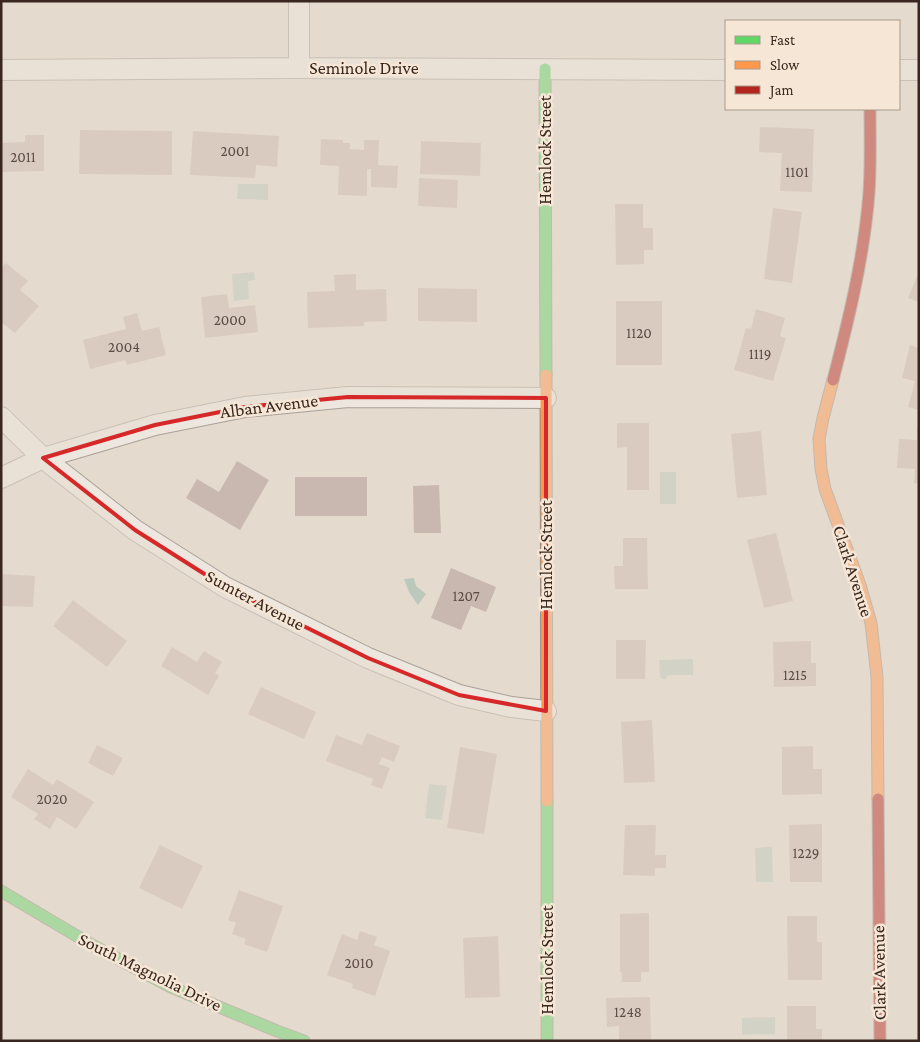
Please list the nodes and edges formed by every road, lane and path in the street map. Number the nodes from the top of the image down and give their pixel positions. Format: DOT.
graph roads {
  1 [pos="299,1"];
  2 [pos="299,68"];
  3 [pos="545,69"];
  4 [pos="1,70"];
  5 [pos="725,70"];
  6 [pos="900,70"];
  7 [pos="919,70"];
  8 [pos="870,110"];
  9 [pos="546,398"];
  10 [pos="1,417"];
  11 [pos="43,458"];
  12 [pos="1,478"];
  13 [pos="546,711"];
  14 [pos="1,891"];
  15 [pos="304,1041"];
  16 [pos="547,1041"];
  17 [pos="880,1041"];
  1 -- 2 [label="street"];
  2 -- 3 [label="street, Seminole Drive"];
  2 -- 4 [label="street, Seminole Drive"];
  3 -- 5 [label="street, Seminole Drive"];
  3 -- 9 [label="street, Hemlock Street"];
  6 -- 7 [label="street"];
  8 -- 17 [label="street, Clark Avenue"];
  9 -- 11 [label="street, Alban Avenue"];
  9 -- 13 [label="street, Hemlock Street"];
  10 -- 11 [label="street, Sumter Avenue"];
  11 -- 12 [label="street, Alban Avenue"];
  11 -- 13 [label="street, Sumter Avenue"];
  13 -- 16 [label="street, Hemlock Street"];
  14 -- 15 [label="street, South Magnolia Drive"];
}
